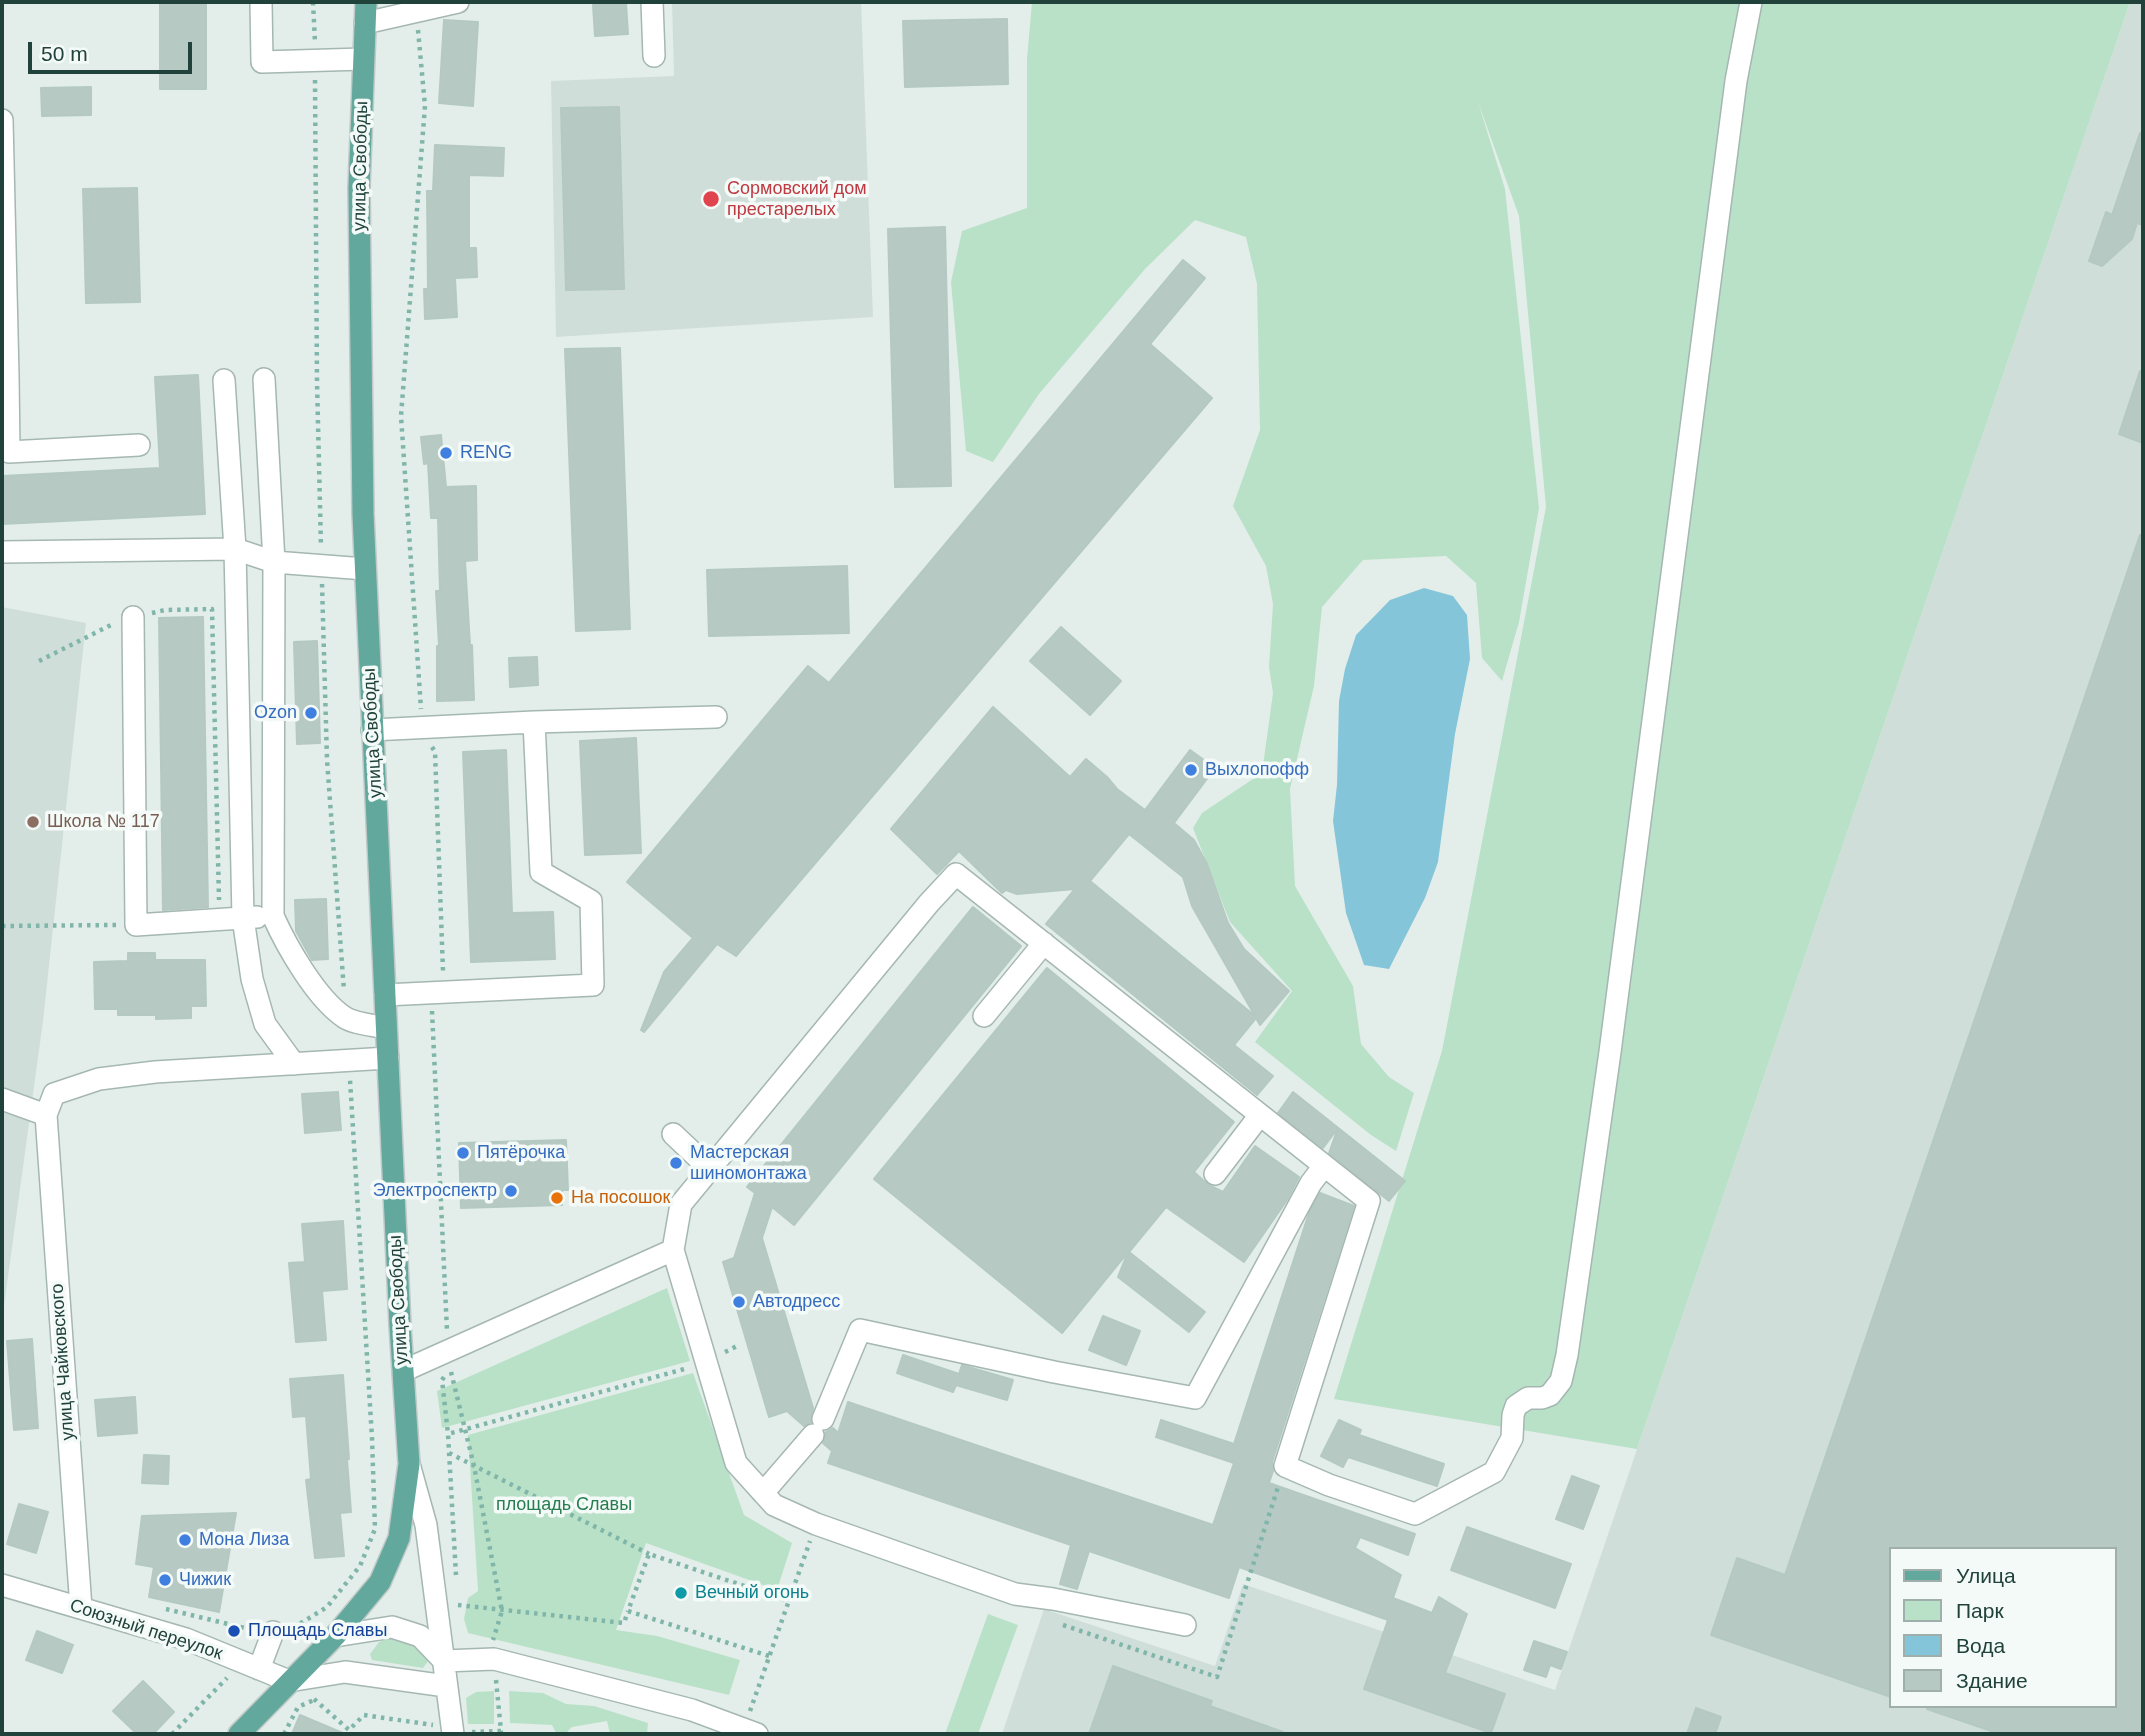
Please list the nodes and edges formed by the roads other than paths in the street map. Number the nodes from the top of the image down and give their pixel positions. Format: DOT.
graph roads {
  1 [pos="261,2"];
  2 [pos="366,2"];
  3 [pos="458,2"];
  4 [pos="652,2"];
  5 [pos="1751,2"];
  6 [pos="365,23"];
  7 [pos="654,56"];
  8 [pos="363,59"];
  9 [pos="2,120"];
  10 [pos="5,376"];
  11 [pos="264,379"];
  12 [pos="224,380"];
  13 [pos="139,445"];
  14 [pos="236,549"];
  15 [pos="2,552"];
  16 [pos="274,562"];
  17 [pos="365,569"];
  18 [pos="133,617"];
  19 [pos="716,717"];
  20 [pos="534,722"];
  21 [pos="373,730"];
  22 [pos="273,916"];
  23 [pos="243,918"];
  24 [pos="1044,943"];
  25 [pos="385,995"];
  26 [pos="984,1016"];
  27 [pos="386,1028"];
  28 [pos="388,1058"];
  29 [pos="294,1063"];
  30 [pos="2,1099"];
  31 [pos="46,1115"];
  32 [pos="1260,1115"];
  33 [pos="673,1134"];
  34 [pos="1324,1166"];
  35 [pos="710,1169"];
  36 [pos="1215,1174"];
  37 [pos="673,1250"];
  38 [pos="403,1371"];
  39 [pos="409,1464"];
  40 [pos="764,1493"];
  41 [pos="2,1585"];
  42 [pos="81,1608"];
  43 [pos="1185,1625"];
  44 [pos="272,1633"];
  45 [pos="335,1636"];
  46 [pos="444,1661"];
  47 [pos="251,1666"];
  48 [pos="296,1680"];
  49 [pos="446,1686"];
  50 [pos="453,1733"];
  51 [pos="239,1734"];
  52 [pos="757,1734"];
  1 -- 8 [label="street"];
  2 -- 6 [label="main road, улица Свободы"];
  3 -- 6 [label="street"];
  4 -- 7 [label="street"];
  5 -- 34 [label="street"];
  6 -- 8 [label="main road, улица Свободы"];
  8 -- 17 [label="main road, улица Свободы"];
  9 -- 10 [label="street"];
  10 -- 13 [label="street"];
  11 -- 16 [label="street"];
  12 -- 14 [label="street"];
  14 -- 15 [label="street"];
  14 -- 16 [label="street"];
  14 -- 23 [label="street"];
  16 -- 17 [label="street"];
  16 -- 22 [label="street"];
  17 -- 21 [label="main road, улица Свободы"];
  18 -- 23 [label="street"];
  19 -- 20 [label="street"];
  20 -- 21 [label="street"];
  20 -- 25 [label="street"];
  21 -- 25 [label="main road, улица Свободы"];
  22 -- 23 [label="street"];
  22 -- 27 [label="street"];
  23 -- 29 [label="street"];
  24 -- 26 [label="street"];
  24 -- 32 [label="street"];
  24 -- 35 [label="street"];
  25 -- 27 [label="main road, улица Свободы"];
  27 -- 28 [label="main road, улица Свободы"];
  28 -- 29 [label="street"];
  28 -- 38 [label="main road, улица Свободы"];
  29 -- 31 [label="street"];
  30 -- 31 [label="street"];
  31 -- 42 [label="street, улица Чайковского"];
  32 -- 34 [label="street"];
  32 -- 36 [label="street"];
  33 -- 35 [label="street"];
  34 -- 40 [label="street"];
  35 -- 37 [label="street"];
  37 -- 38 [label="street"];
  37 -- 40 [label="street"];
  38 -- 39 [label="main road, улица Свободы"];
  39 -- 45 [label="main road, улица Свободы"];
  39 -- 46 [label="street, улица Свободы"];
  40 -- 43 [label="street"];
  41 -- 42 [label="street, Союзный переулок"];
  42 -- 47 [label="street, Союзный переулок"];
  44 -- 47 [label="street"];
  45 -- 46 [label="street"];
  45 -- 48 [label="main road, улица Свободы"];
  46 -- 49 [label="street, улица Свободы"];
  46 -- 52 [label="street"];
  47 -- 48 [label="street, Союзный переулок"];
  48 -- 49 [label="street"];
  48 -- 51 [label="main road, улица Свободы"];
  49 -- 50 [label="street, улица Свободы"];
}
